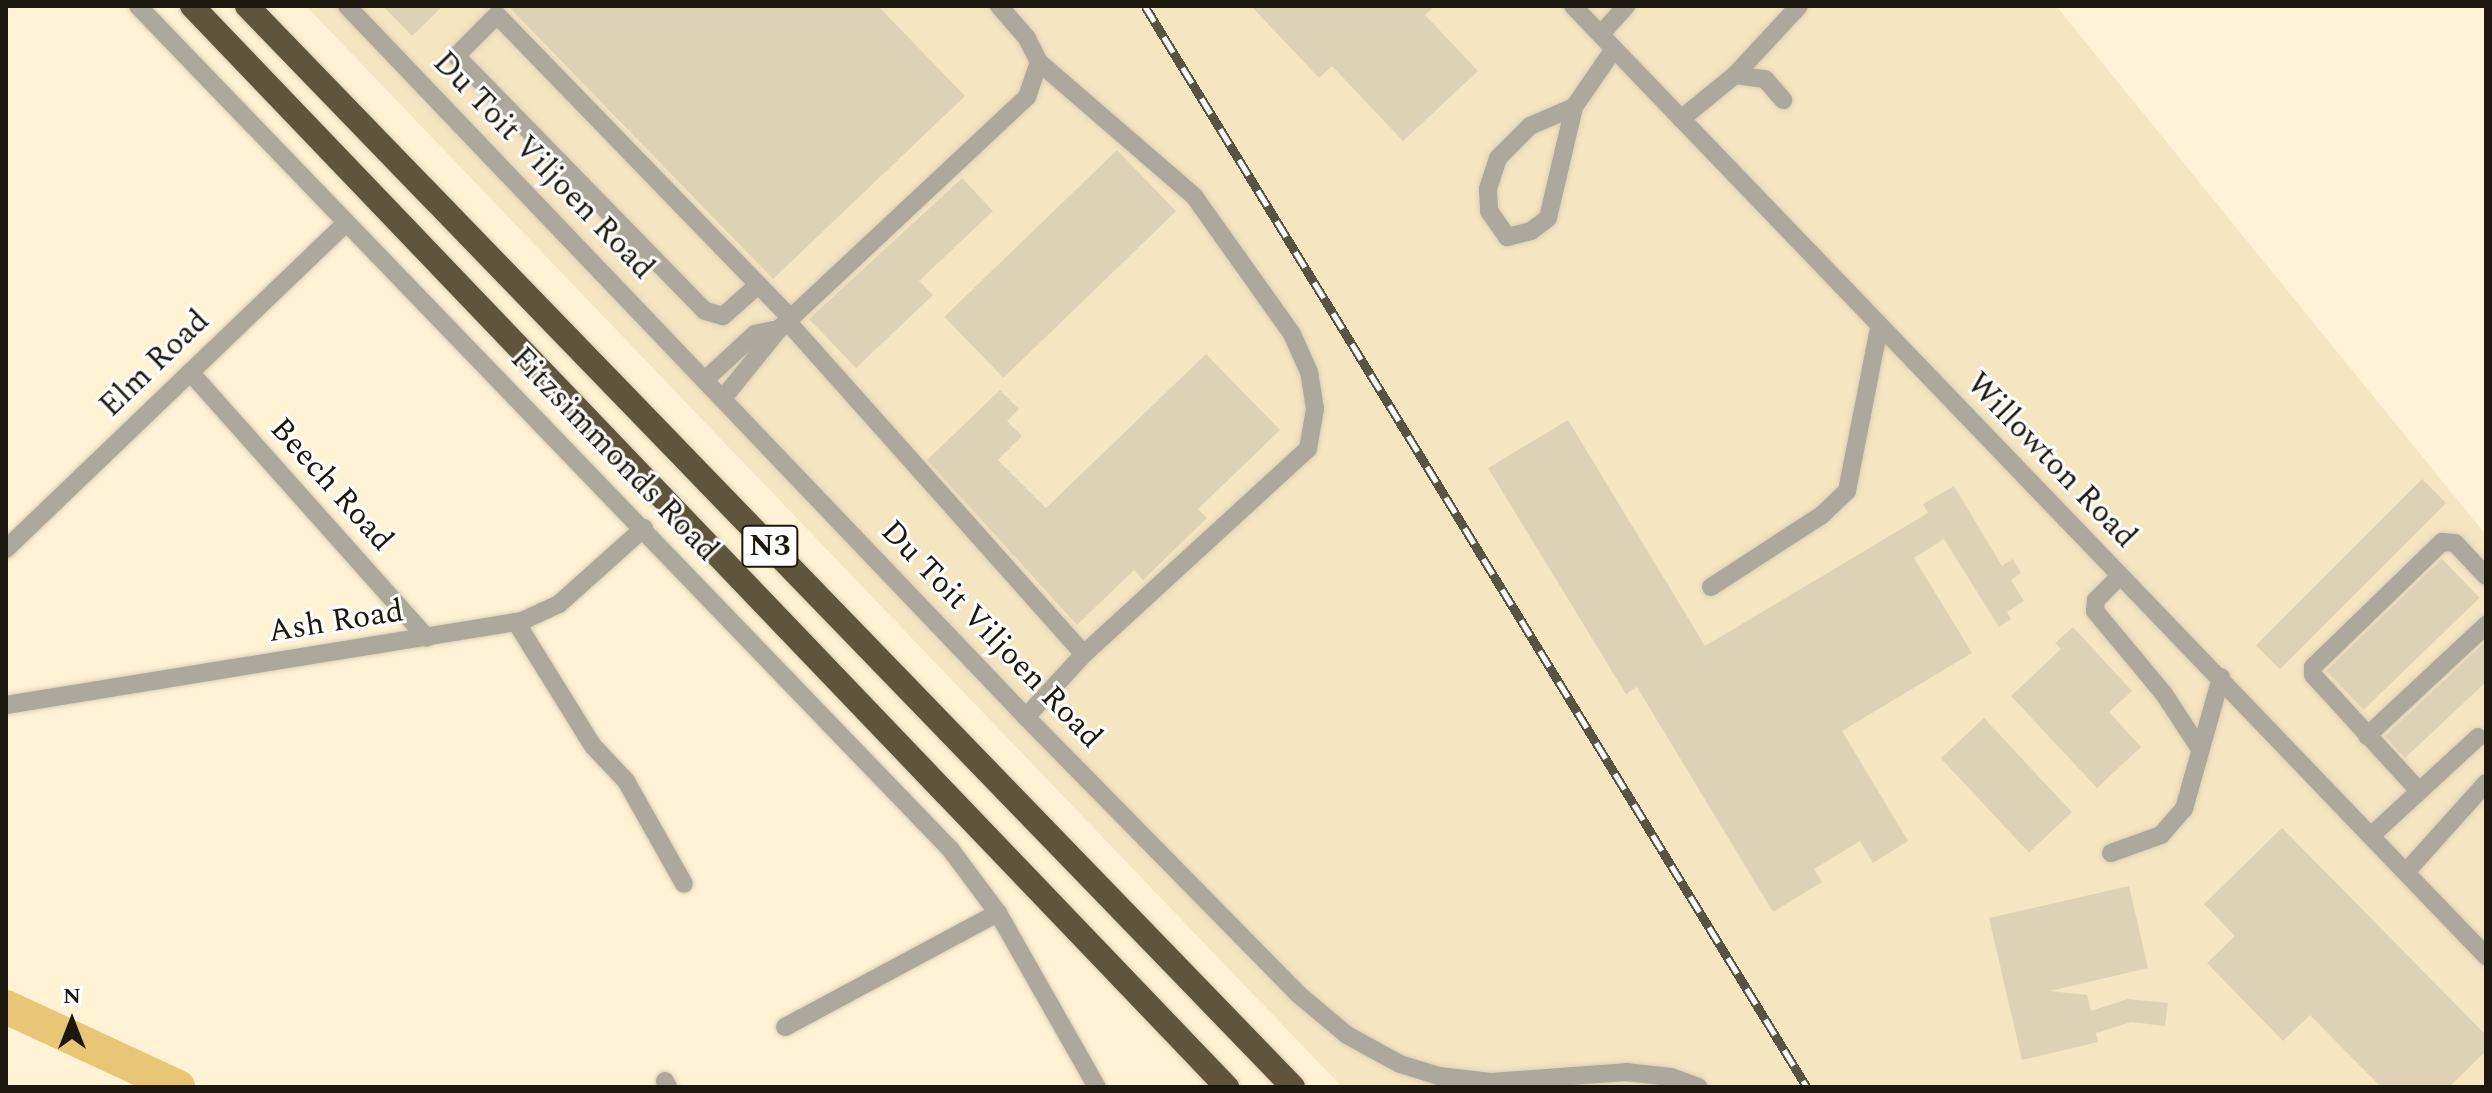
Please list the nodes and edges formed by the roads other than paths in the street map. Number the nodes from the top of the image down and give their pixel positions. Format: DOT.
graph roads {
  1 [pos="138,6"];
  2 [pos="192,6"];
  3 [pos="247,6"];
  4 [pos="347,6"];
  5 [pos="999,6"];
  6 [pos="1573,6"];
  7 [pos="1626,6"];
  8 [pos="1799,6"];
  9 [pos="1588,13"];
  10 [pos="1601,34"];
  11 [pos="1614,49"];
  12 [pos="1039,62"];
  13 [pos="1735,75"];
  14 [pos="1783,100"];
  15 [pos="1574,107"];
  16 [pos="1681,119"];
  17 [pos="346,223"];
  18 [pos="758,285"];
  19 [pos="785,323"];
  20 [pos="1879,328"];
  21 [pos="190,372"];
  22 [pos="706,379"];
  23 [pos="724,397"];
  24 [pos="644,528"];
  25 [pos="6,549"];
  26 [pos="2120,576"];
  27 [pos="2486,576"];
  28 [pos="1711,587"];
  29 [pos="516,622"];
  30 [pos="2486,625"];
  31 [pos="427,638"];
  32 [pos="1084,654"];
  33 [pos="2221,677"];
  34 [pos="6,705"];
  35 [pos="1026,717"];
  36 [pos="2367,736"];
  37 [pos="2478,737"];
  38 [pos="2198,746"];
  39 [pos="2486,783"];
  40 [pos="2419,791"];
  41 [pos="2373,834"];
  42 [pos="2111,853"];
  43 [pos="2407,871"];
  44 [pos="684,884"];
  45 [pos="998,913"];
  46 [pos="2486,956"];
  47 [pos="785,1027"];
  48 [pos="1097,1087"];
  49 [pos="1227,1087"];
  50 [pos="1293,1087"];
  51 [pos="1698,1087"];
  1 -- 17 [label="street, Fitzsimmonds Road"];
  2 -- 49 [label="highway, N3"];
  3 -- 50 [label="highway, N3"];
  4 -- 22 [label="street, Du Toit Viljoen Road"];
  5 -- 12 [label="street"];
  6 -- 9 [label="street, Willowton Road"];
  7 -- 10 [label="street"];
  8 -- 13 [label="street"];
  9 -- 10 [label="street, Willowton Road"];
  10 -- 11 [label="street, Willowton Road"];
  11 -- 15 [label="street"];
  11 -- 16 [label="street, Willowton Road"];
  12 -- 19 [label="street"];
  12 -- 32 [label="street"];
  13 -- 14 [label="street"];
  13 -- 16 [label="street"];
  15 -- 15 [label="street"];
  16 -- 20 [label="street, Willowton Road"];
  17 -- 21 [label="street, Elm Road"];
  17 -- 24 [label="street, Fitzsimmonds Road"];
  18 -- 18 [label="street"];
  18 -- 19 [label="street"];
  19 -- 22 [label="street"];
  19 -- 23 [label="street"];
  19 -- 32 [label="street"];
  20 -- 26 [label="street, Willowton Road"];
  20 -- 28 [label="street"];
  21 -- 25 [label="street, Elm Road"];
  21 -- 31 [label="street, Beech Road"];
  22 -- 23 [label="street, Du Toit Viljoen Road"];
  23 -- 35 [label="street, Du Toit Viljoen Road"];
  24 -- 29 [label="street, Ash Road"];
  24 -- 45 [label="street, Fitzsimmonds Road"];
  26 -- 33 [label="street, Willowton Road"];
  26 -- 38 [label="street"];
  27 -- 36 [label="street"];
  29 -- 31 [label="street, Ash Road"];
  29 -- 44 [label="street"];
  30 -- 36 [label="street"];
  31 -- 34 [label="street, Ash Road"];
  32 -- 35 [label="street"];
  33 -- 38 [label="street"];
  33 -- 41 [label="street, Willowton Road"];
  35 -- 51 [label="street, Du Toit Viljoen Road"];
  36 -- 40 [label="street"];
  37 -- 40 [label="street"];
  38 -- 42 [label="street"];
  39 -- 43 [label="street"];
  40 -- 41 [label="street"];
  41 -- 43 [label="street, Willowton Road"];
  43 -- 46 [label="street, Willowton Road"];
  45 -- 47 [label="street"];
  45 -- 48 [label="street, Fitzsimmonds Road"];
}
